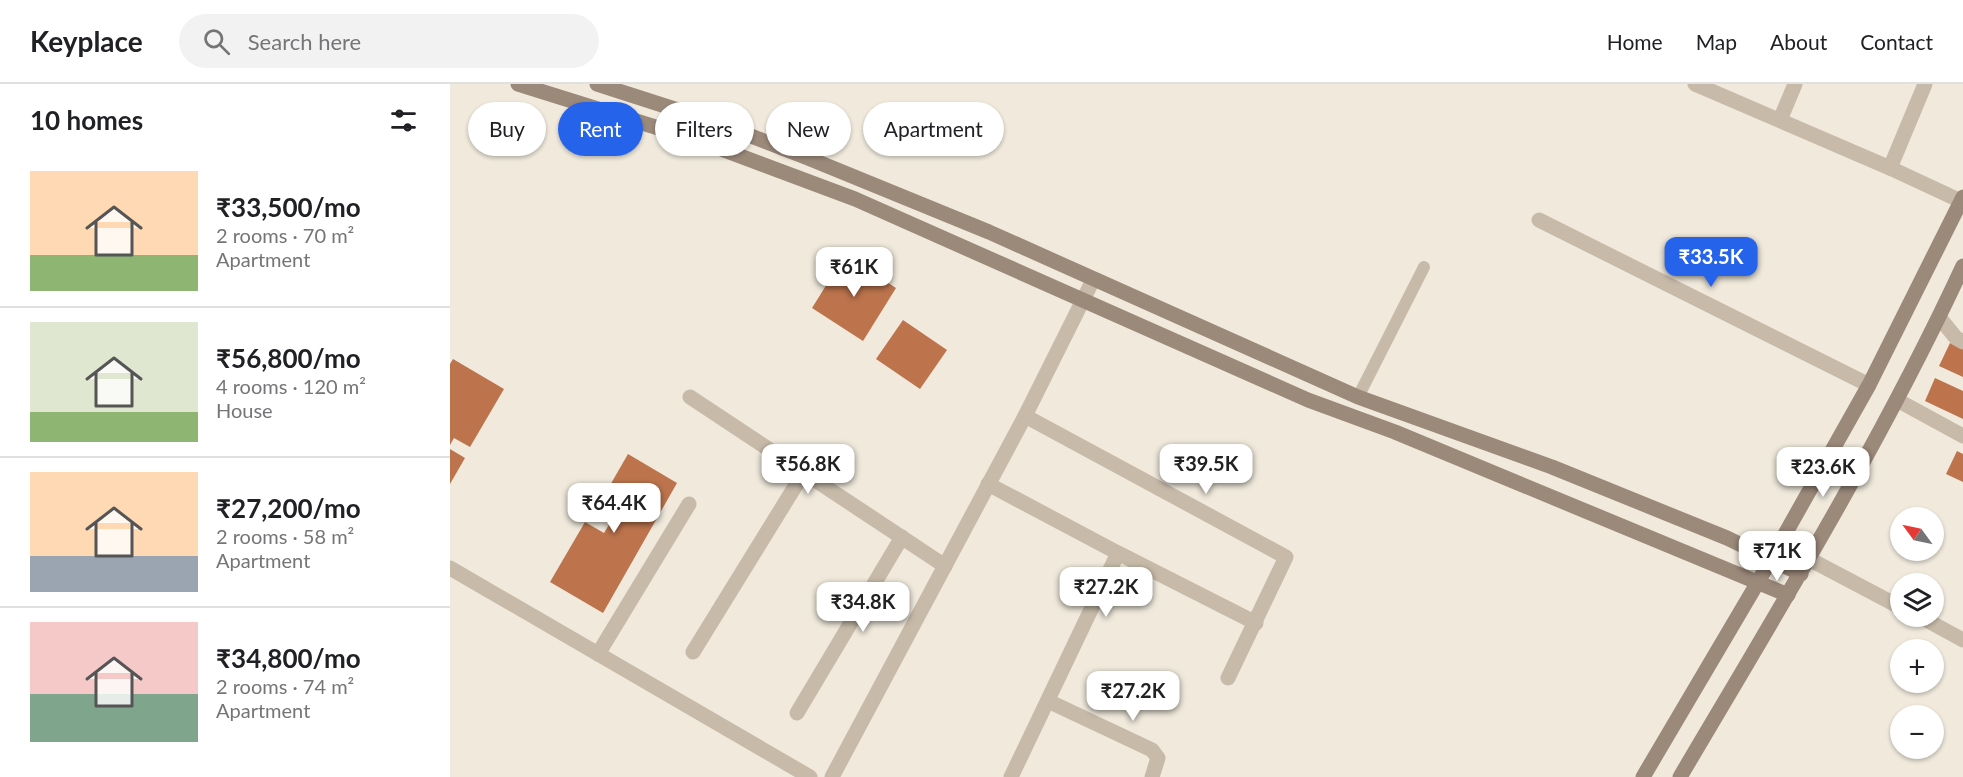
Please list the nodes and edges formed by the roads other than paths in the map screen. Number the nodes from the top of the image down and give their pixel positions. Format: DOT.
graph roads {
  1 [pos="518,84"];
  2 [pos="597,84"];
  3 [pos="1695,84"];
  4 [pos="1795,84"];
  5 [pos="1925,84"];
  6 [pos="1780,120"];
  7 [pos="1890,168"];
  8 [pos="1963,200"];
  9 [pos="1539,220"];
  10 [pos="1963,266"];
  11 [pos="1424,267"];
  12 [pos="1093,280"];
  13 [pos="1084,299"];
  14 [pos="1939,317"];
  15 [pos="1963,342"];
  16 [pos="1869,385"];
  17 [pos="690,397"];
  18 [pos="1358,397"];
  19 [pos="1897,400"];
  20 [pos="1024,416"];
  21 [pos="1963,436"];
  22 [pos="804,472"];
  23 [pos="988,484"];
  24 [pos="689,504"];
  25 [pos="902,537"];
  26 [pos="1118,553"];
  27 [pos="1770,557"];
  28 [pos="1809,559"];
  29 [pos="945,566"];
  30 [pos="450,568"];
  31 [pos="1801,574"];
  32 [pos="1758,582"];
  33 [pos="1788,596"];
  34 [pos="1890,602"];
  35 [pos="1256,623"];
  36 [pos="1939,627"];
  37 [pos="1963,640"];
  38 [pos="693,652"];
  39 [pos="598,654"];
  40 [pos="1228,678"];
  41 [pos="1048,701"];
  42 [pos="797,712"];
  43 [pos="1650,775"];
  44 [pos="810,777"];
  45 [pos="832,777"];
  46 [pos="1011,777"];
  47 [pos="1152,777"];
  48 [pos="1680,777"];
  1 -- 13 [label="street"];
  2 -- 12 [label="street"];
  3 -- 6 [label="street"];
  4 -- 6 [label="street"];
  5 -- 7 [label="street"];
  6 -- 7 [label="street"];
  7 -- 8 [label="street"];
  8 -- 16 [label="street"];
  9 -- 16 [label="street"];
  10 -- 14 [label="street"];
  11 -- 18 [label="lane"];
  12 -- 13 [label="street"];
  12 -- 18 [label="street"];
  13 -- 20 [label="street"];
  13 -- 32 [label="street"];
  14 -- 15 [label="street"];
  14 -- 19 [label="street"];
  16 -- 27 [label="street"];
  17 -- 22 [label="street"];
  18 -- 27 [label="street"];
  19 -- 21 [label="street"];
  19 -- 28 [label="street"];
  20 -- 23 [label="street"];
  20 -- 35 [label="street"];
  22 -- 25 [label="street"];
  22 -- 38 [label="street"];
  23 -- 26 [label="street"];
  23 -- 29 [label="street"];
  24 -- 39 [label="street"];
  25 -- 29 [label="street"];
  25 -- 42 [label="street"];
  26 -- 35 [label="street"];
  26 -- 41 [label="street"];
  27 -- 31 [label="street"];
  27 -- 32 [label="street"];
  28 -- 31 [label="street"];
  28 -- 34 [label="street"];
  29 -- 45 [label="street"];
  30 -- 39 [label="street"];
  31 -- 33 [label="street"];
  32 -- 33 [label="street"];
  32 -- 43 [label="street"];
  33 -- 48 [label="street"];
  35 -- 40 [label="street"];
  36 -- 37 [label="street"];
  39 -- 44 [label="street"];
  41 -- 46 [label="street"];
  41 -- 47 [label="street"];
}
